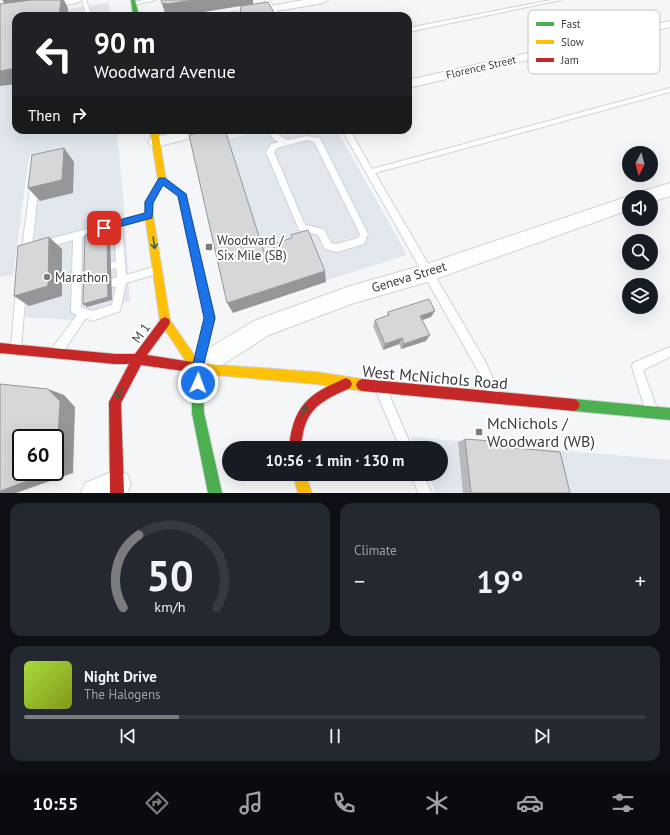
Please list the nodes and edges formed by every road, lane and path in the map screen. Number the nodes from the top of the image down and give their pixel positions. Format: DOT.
graph roads {
  1 [pos="77,0"];
  2 [pos="84,0"];
  3 [pos="154,0"];
  4 [pos="323,0"];
  5 [pos="559,0"];
  6 [pos="134,1"];
  7 [pos="272,8"];
  8 [pos="0,12"];
  9 [pos="88,12"];
  10 [pos="135,12"];
  11 [pos="252,12"];
  12 [pos="670,24"];
  13 [pos="660,26"];
  14 [pos="412,29"];
  15 [pos="528,57"];
  16 [pos="412,83"];
  17 [pos="670,90"];
  18 [pos="172,134"];
  19 [pos="274,134"];
  20 [pos="348,134"];
  21 [pos="155,136"];
  22 [pos="286,143"];
  23 [pos="370,172"];
  24 [pos="35,175"];
  25 [pos="162,180"];
  26 [pos="670,189"];
  27 [pos="658,193"];
  28 [pos="622,205"];
  29 [pos="149,216"];
  30 [pos="118,224"];
  31 [pos="78,235"];
  32 [pos="26,249"];
  33 [pos="88,255"];
  34 [pos="77,258"];
  35 [pos="25,263"];
  36 [pos="121,263"];
  37 [pos="111,266"];
  38 [pos="157,270"];
  39 [pos="88,272"];
  40 [pos="427,273"];
  41 [pos="77,276"];
  42 [pos="23,278"];
  43 [pos="122,280"];
  44 [pos="112,283"];
  45 [pos="88,290"];
  46 [pos="76,294"];
  47 [pos="84,313"];
  48 [pos="165,322"];
  49 [pos="0,348"];
  50 [pos="16,349"];
  51 [pos="670,352"];
  52 [pos="56,353"];
  53 [pos="138,359"];
  54 [pos="197,368"];
  55 [pos="346,384"];
  56 [pos="381,387"];
  57 [pos="496,398"];
  58 [pos="652,413"];
  59 [pos="670,414"];
  60 [pos="294,441"];
  61 [pos="403,441"];
  62 [pos="301,481"];
  63 [pos="420,481"];
  64 [pos="109,490"];
  65 [pos="215,493"];
  66 [pos="305,493"];
  67 [pos="424,493"];
  1 -- 8 [label="street"];
  2 -- 9 [label="lane"];
  3 -- 6 [label="lane"];
  4 -- 7 [label="street"];
  5 -- 14 [label="lane"];
  6 -- 10 [label="main road"];
  7 -- 11 [label="street"];
  12 -- 13 [label="street, Florence Street"];
  15 -- 16 [label="street, Florence Street"];
  17 -- 23 [label="lane"];
  18 -- 21 [label="street"];
  19 -- 22 [label="lane"];
  20 -- 23 [label="lane"];
  21 -- 25 [label="main road"];
  22 -- 22 [label="lane"];
  23 -- 40 [label="lane"];
  24 -- 32 [label="lane"];
  25 -- 29 [label="main road, M 1"];
  25 -- 54 [label="main road"];
  26 -- 27 [label="street"];
  28 -- 40 [label="street, Geneva Street"];
  29 -- 30 [label="lane"];
  29 -- 38 [label="main road, M 1, one-way"];
  30 -- 31 [label="lane"];
  30 -- 36 [label="lane"];
  31 -- 32 [label="lane"];
  31 -- 34 [label="lane"];
  32 -- 35 [label="lane"];
  33 -- 34 [label="lane"];
  34 -- 41 [label="lane"];
  36 -- 37 [label="lane"];
  36 -- 43 [label="lane"];
  38 -- 43 [label="lane"];
  38 -- 48 [label="main road, M 1"];
  39 -- 41 [label="lane"];
  40 -- 54 [label="street, Geneva Street"];
  40 -- 57 [label="lane"];
  41 -- 46 [label="lane"];
  42 -- 50 [label="lane"];
  43 -- 44 [label="lane"];
  43 -- 47 [label="lane"];
  45 -- 46 [label="lane"];
  46 -- 47 [label="lane"];
  47 -- 52 [label="lane"];
  48 -- 53 [label="main road, M 1"];
  48 -- 54 [label="main road, M 1"];
  49 -- 50 [label="main road"];
  50 -- 52 [label="main road"];
  51 -- 58 [label="lane"];
  52 -- 53 [label="main road"];
  53 -- 54 [label="main road, West McNichols Road"];
  53 -- 64 [label="main road, M 1, one-way"];
  54 -- 55 [label="main road, West McNichols Road"];
  54 -- 65 [label="main road"];
  55 -- 56 [label="main road, West McNichols Road"];
  60 -- 55 [label="main road, one-way"];
  56 -- 57 [label="main road, West McNichols Road"];
  56 -- 61 [label="lane"];
  57 -- 58 [label="main road, West McNichols Road"];
  58 -- 59 [label="main road, West McNichols Road"];
  62 -- 66 [label="main road"];
  63 -- 67 [label="lane"];
}
